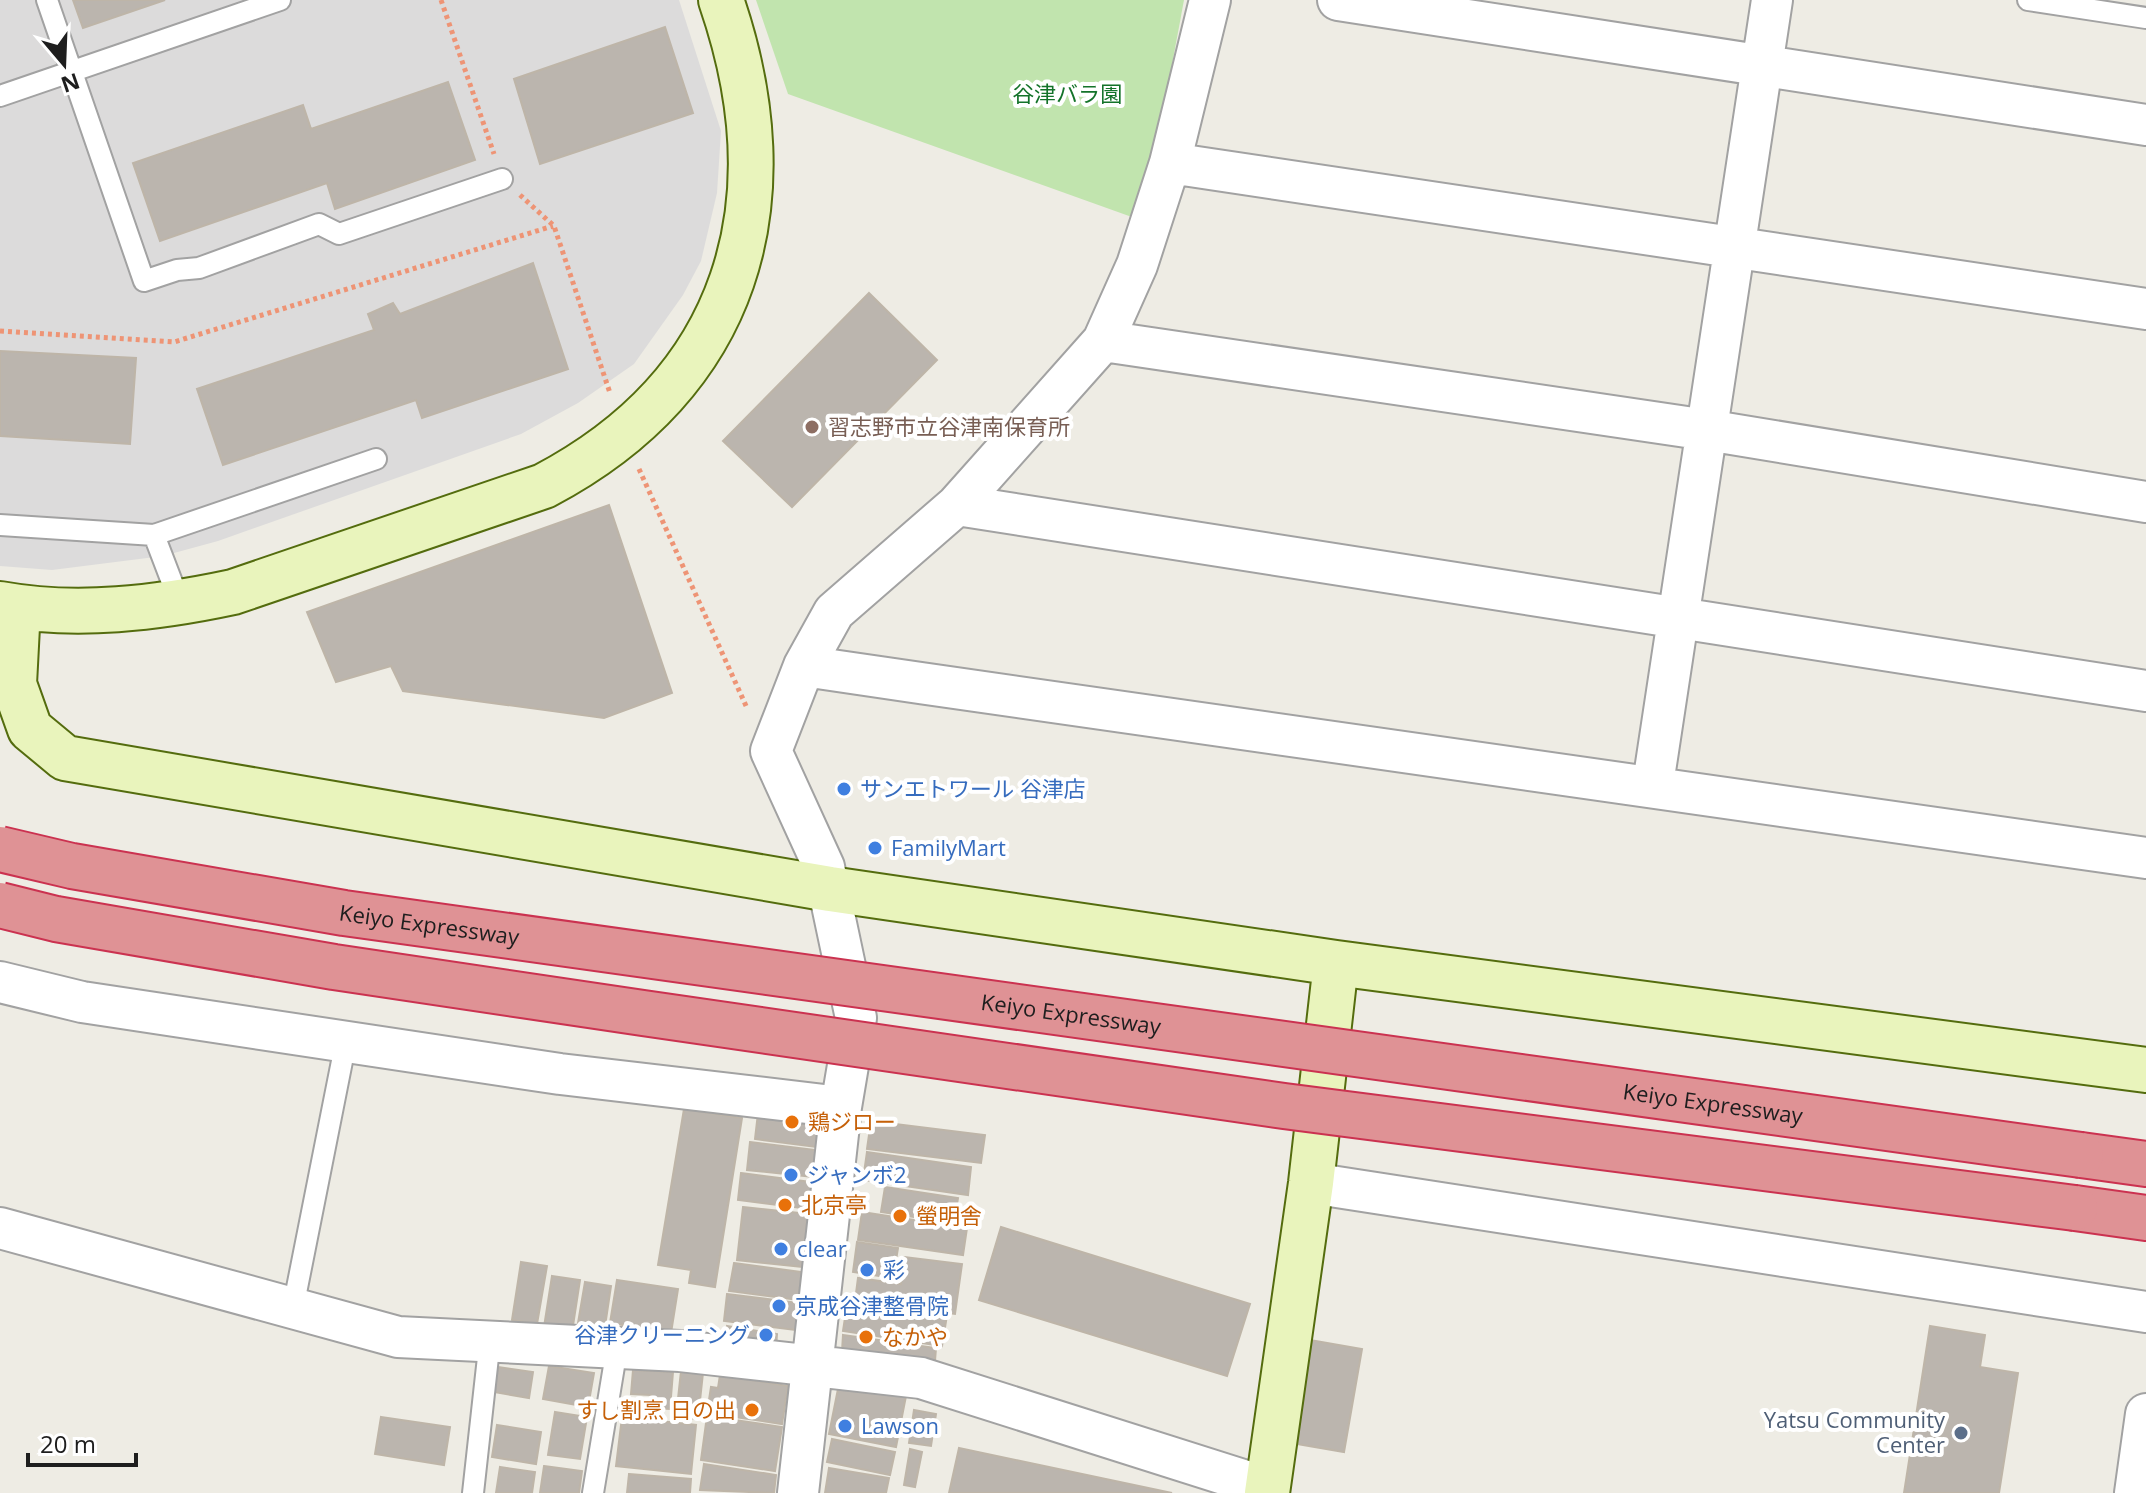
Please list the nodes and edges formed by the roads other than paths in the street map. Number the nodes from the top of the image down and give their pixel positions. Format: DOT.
graph roads {
  1 [pos="47,0"];
  2 [pos="280,0"];
  3 [pos="721,0"];
  4 [pos="1210,0"];
  5 [pos="1338,0"];
  6 [pos="1772,0"];
  7 [pos="2028,0"];
  8 [pos="2146,18"];
  9 [pos="1762,65"];
  10 [pos="71,73"];
  11 [pos="0,96"];
  12 [pos="2146,125"];
  13 [pos="1170,163"];
  14 [pos="502,179"];
  15 [pos="1734,247"];
  16 [pos="2146,309"];
  17 [pos="1103,341"];
  18 [pos="1707,430"];
  19 [pos="376,459"];
  20 [pos="2146,502"];
  21 [pos="957,505"];
  22 [pos="0,525"];
  23 [pos="154,535"];
  24 [pos="180,603"];
  25 [pos="9,605"];
  26 [pos="1679,616"];
  27 [pos="804,666"];
  28 [pos="2146,691"];
  29 [pos="1653,784"];
  30 [pos="0,849"];
  31 [pos="2146,858"];
  32 [pos="830,889"];
  33 [pos="0,905"];
  34 [pos="1336,963"];
  35 [pos="0,982"];
  36 [pos="346,1041"];
  37 [pos="2146,1070"];
  38 [pos="841,1107"];
  39 [pos="2146,1164"];
  40 [pos="1311,1183"];
  41 [pos="2146,1218"];
  42 [pos="0,1228"];
  43 [pos="293,1308"];
  44 [pos="2146,1312"];
  45 [pos="490,1339"];
  46 [pos="617,1348"];
  47 [pos="815,1366"];
  48 [pos="2146,1414"];
  49 [pos="1277,1491"];
  50 [pos="473,1493"];
  51 [pos="593,1493"];
  52 [pos="798,1493"];
  53 [pos="2135,1493"];
  1 -- 10 [label="lane"];
  2 -- 10 [label="lane"];
  3 -- 24 [label="street"];
  4 -- 13 [label="street"];
  5 -- 9 [label="street"];
  6 -- 9 [label="street"];
  7 -- 8 [label="lane"];
  9 -- 12 [label="street"];
  9 -- 15 [label="street"];
  10 -- 11 [label="lane"];
  10 -- 14 [label="lane"];
  13 -- 15 [label="street"];
  13 -- 17 [label="street"];
  15 -- 16 [label="street"];
  15 -- 18 [label="street"];
  17 -- 18 [label="street"];
  17 -- 21 [label="street"];
  18 -- 20 [label="street"];
  18 -- 26 [label="street"];
  19 -- 23 [label="lane"];
  21 -- 26 [label="street"];
  21 -- 27 [label="street"];
  22 -- 23 [label="lane"];
  23 -- 24 [label="lane"];
  24 -- 25 [label="street"];
  25 -- 32 [label="street"];
  26 -- 28 [label="street"];
  26 -- 29 [label="street"];
  27 -- 29 [label="street"];
  27 -- 32 [label="street"];
  29 -- 31 [label="street"];
  30 -- 39 [label="highway, Keiyo Expressway, bridge"];
  32 -- 34 [label="street"];
  32 -- 38 [label="street"];
  33 -- 41 [label="highway, bridge"];
  34 -- 37 [label="street"];
  34 -- 40 [label="street"];
  35 -- 36 [label="street"];
  36 -- 38 [label="street"];
  36 -- 43 [label="lane"];
  38 -- 47 [label="street"];
  40 -- 44 [label="street"];
  40 -- 49 [label="street"];
  42 -- 43 [label="street"];
  43 -- 45 [label="street"];
  45 -- 46 [label="street"];
  45 -- 50 [label="lane"];
  46 -- 47 [label="street"];
  46 -- 51 [label="lane"];
  47 -- 49 [label="street"];
  47 -- 52 [label="street"];
  48 -- 53 [label="street"];
}
